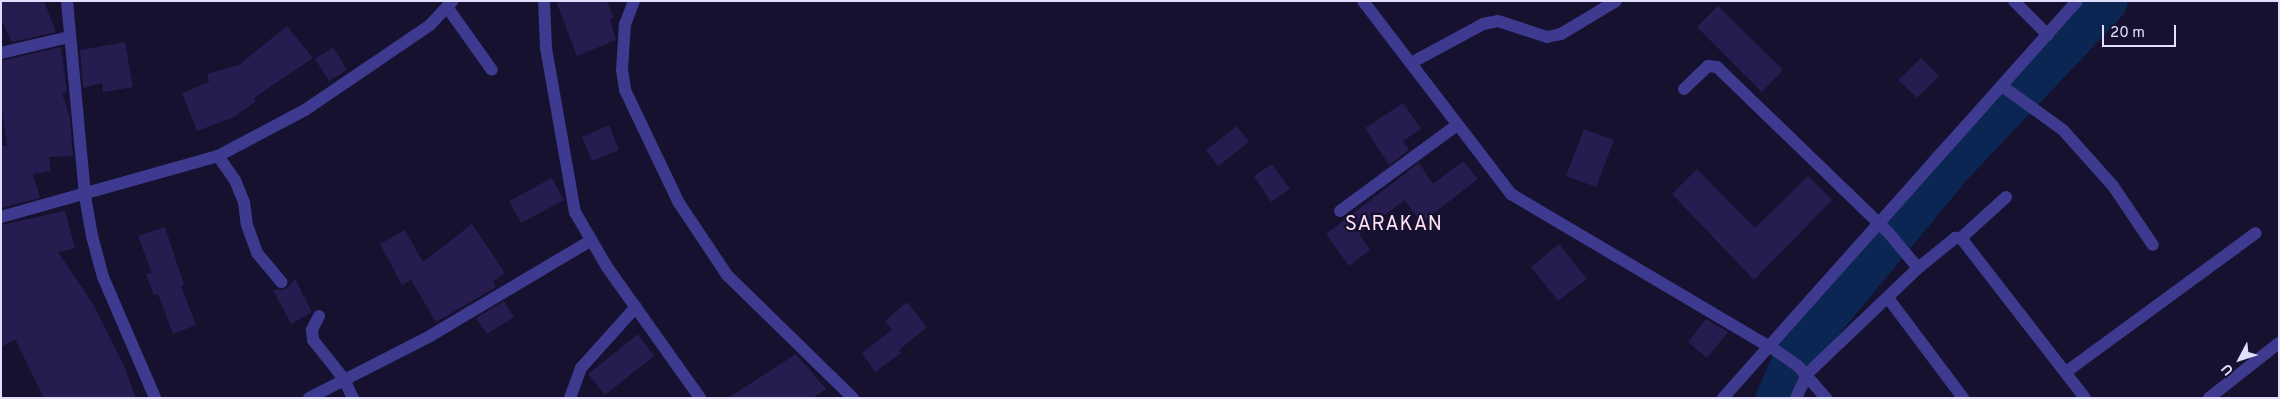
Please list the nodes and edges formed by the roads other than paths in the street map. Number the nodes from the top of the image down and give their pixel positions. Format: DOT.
graph roads {
  1 [pos="67,1"];
  2 [pos="544,1"];
  3 [pos="634,1"];
  4 [pos="1364,1"];
  5 [pos="1616,1"];
  6 [pos="2014,1"];
  7 [pos="2077,1"];
  8 [pos="449,4"];
  9 [pos="2048,35"];
  10 [pos="69,37"];
  11 [pos="1,53"];
  12 [pos="1411,63"];
  13 [pos="492,70"];
  14 [pos="2002,86"];
  15 [pos="1684,89"];
  16 [pos="1457,125"];
  17 [pos="218,156"];
  18 [pos="85,196"];
  19 [pos="2006,197"];
  20 [pos="1340,211"];
  21 [pos="1,216"];
  22 [pos="1883,228"];
  23 [pos="2256,233"];
  24 [pos="1961,238"];
  25 [pos="590,241"];
  26 [pos="2153,245"];
  27 [pos="1916,265"];
  28 [pos="281,282"];
  29 [pos="1888,298"];
  30 [pos="636,306"];
  31 [pos="319,316"];
  32 [pos="2279,343"];
  33 [pos="1772,349"];
  34 [pos="1802,370"];
  35 [pos="2066,372"];
  36 [pos="344,379"];
  37 [pos="156,398"];
  38 [pos="309,398"];
  39 [pos="353,398"];
  40 [pos="570,398"];
  41 [pos="700,398"];
  42 [pos="853,398"];
  43 [pos="1723,398"];
  44 [pos="1796,398"];
  45 [pos="1826,398"];
  46 [pos="1963,398"];
  47 [pos="2086,398"];
  48 [pos="2209,398"];
  1 -- 10 [label="street"];
  2 -- 25 [label="street"];
  3 -- 42 [label="street"];
  4 -- 12 [label="street"];
  5 -- 12 [label="street"];
  6 -- 9 [label="street"];
  7 -- 9 [label="street"];
  8 -- 13 [label="street"];
  8 -- 17 [label="street"];
  9 -- 14 [label="street"];
  10 -- 11 [label="street"];
  10 -- 18 [label="street"];
  12 -- 16 [label="street"];
  14 -- 22 [label="street"];
  14 -- 26 [label="street"];
  15 -- 22 [label="street"];
  16 -- 20 [label="street"];
  16 -- 33 [label="street"];
  17 -- 18 [label="street"];
  17 -- 28 [label="street"];
  18 -- 21 [label="street"];
  18 -- 37 [label="street"];
  19 -- 24 [label="street"];
  22 -- 27 [label="street"];
  22 -- 33 [label="street"];
  23 -- 35 [label="street"];
  24 -- 27 [label="street"];
  24 -- 35 [label="street"];
  25 -- 30 [label="street"];
  25 -- 36 [label="street"];
  27 -- 29 [label="street"];
  29 -- 34 [label="street"];
  29 -- 46 [label="street"];
  30 -- 40 [label="street"];
  30 -- 41 [label="street"];
  31 -- 36 [label="street"];
  32 -- 48 [label="street"];
  33 -- 34 [label="street"];
  33 -- 43 [label="street"];
  34 -- 44 [label="street"];
  34 -- 45 [label="street"];
  35 -- 47 [label="street"];
  36 -- 38 [label="street"];
  36 -- 39 [label="street"];
}
